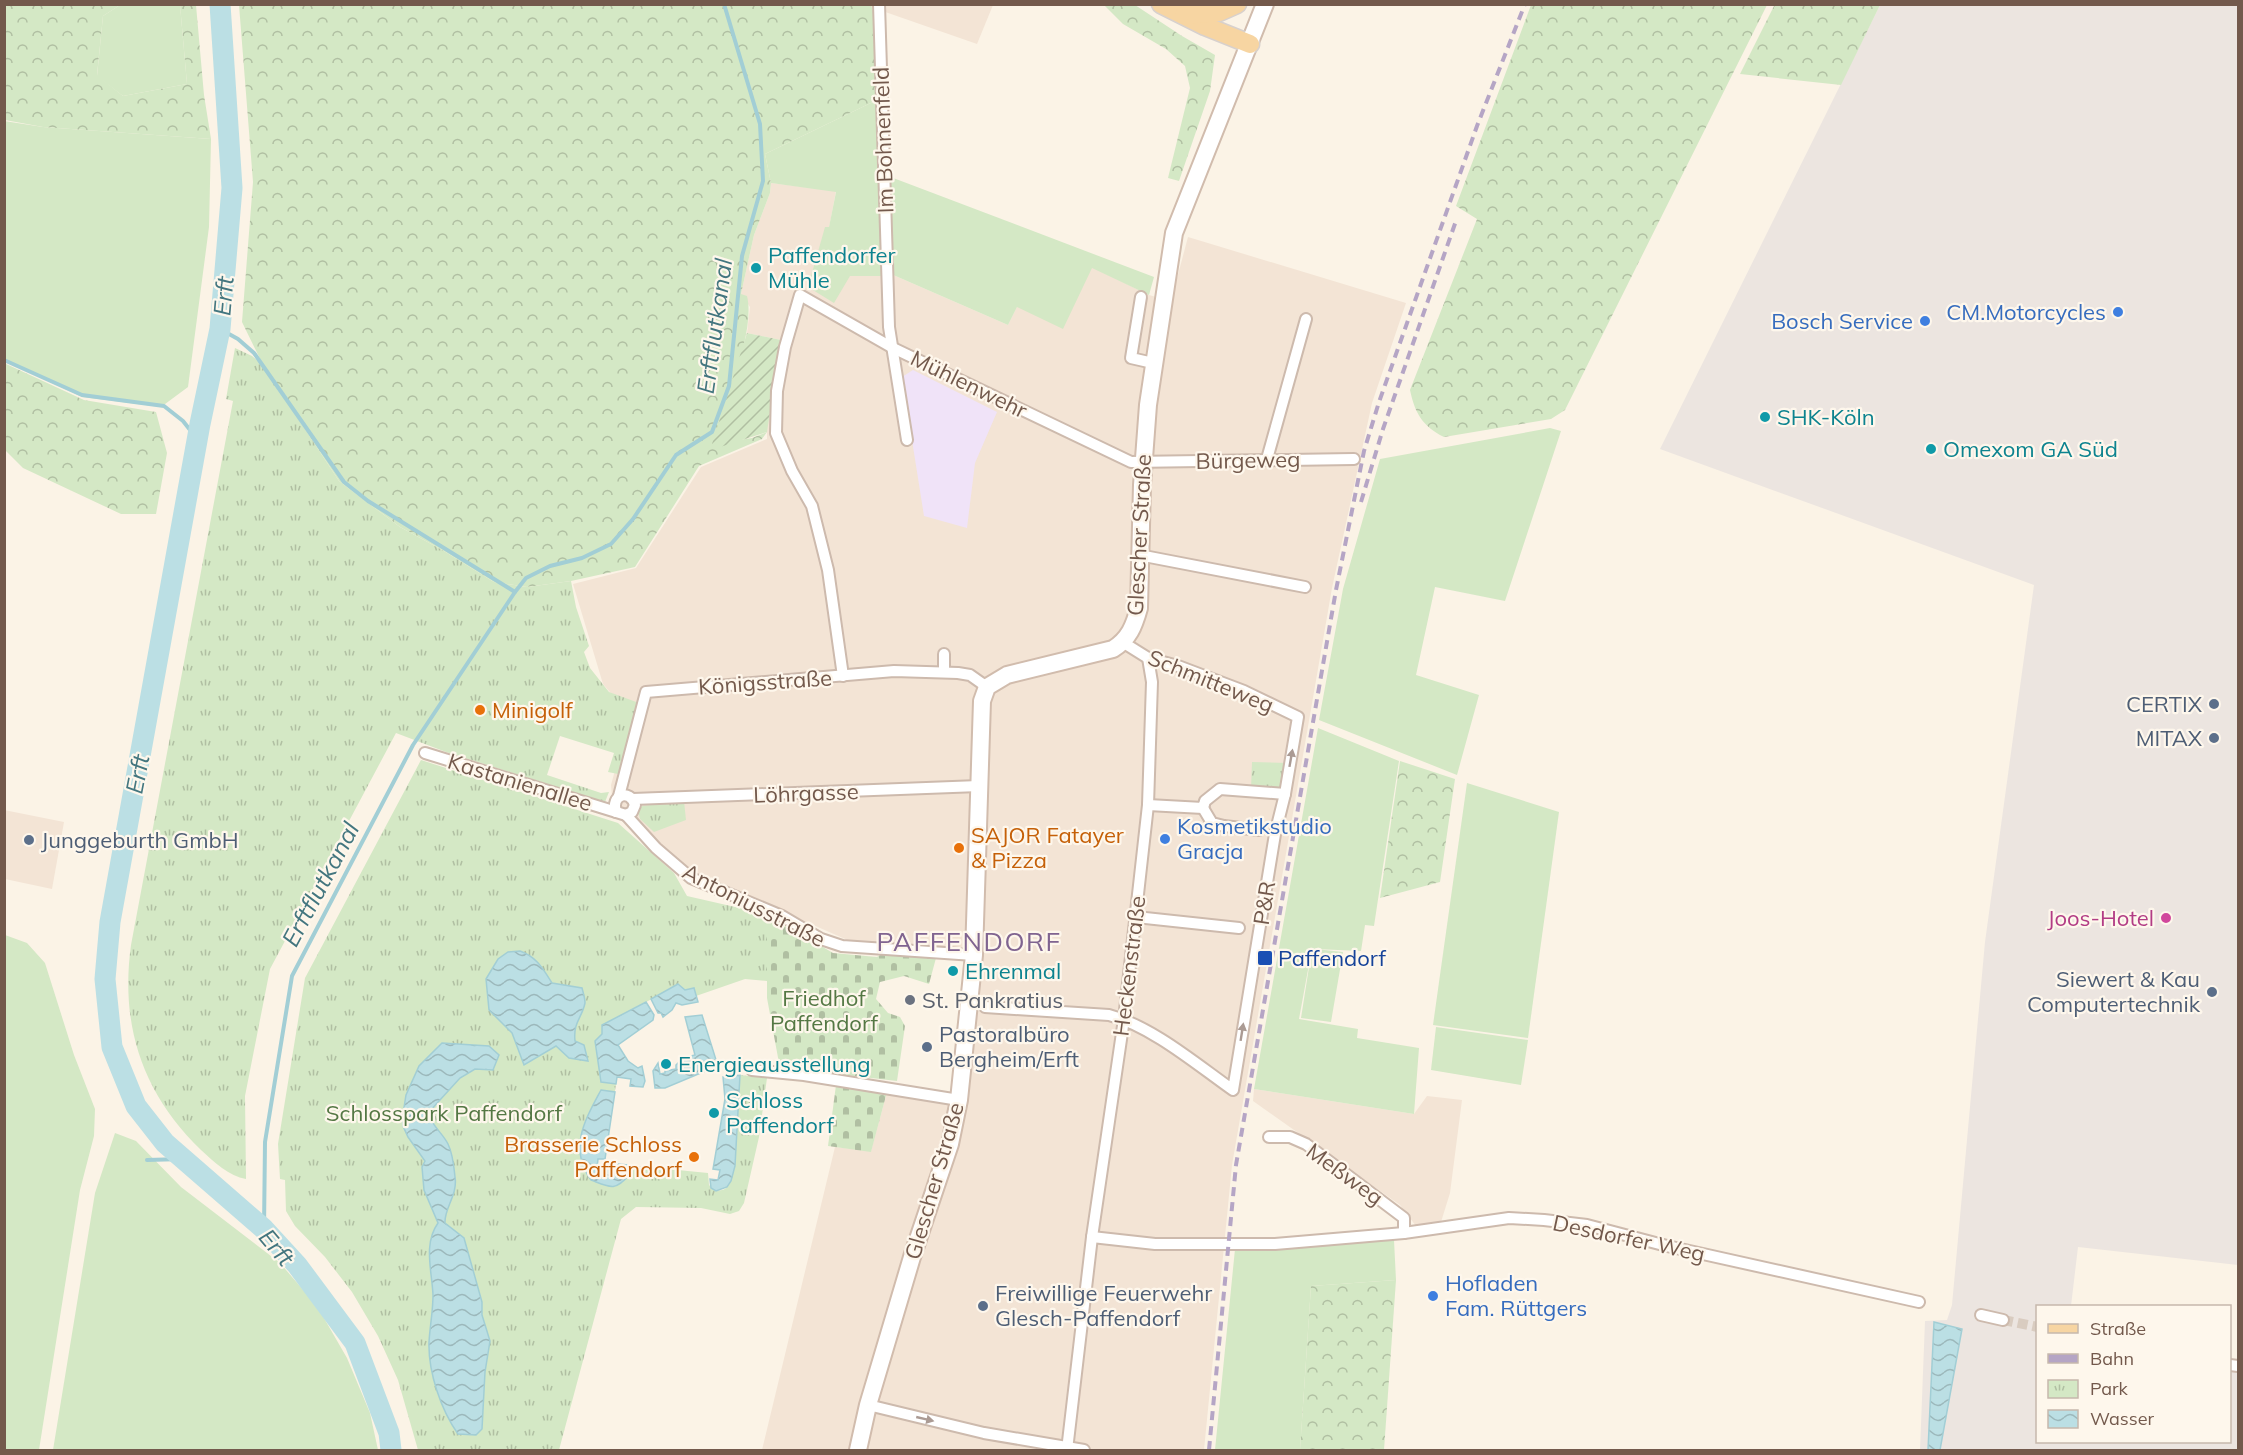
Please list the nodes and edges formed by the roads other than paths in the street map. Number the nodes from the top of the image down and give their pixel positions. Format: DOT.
graph roads {
  1 [pos="879,4"];
  2 [pos="1161,4"];
  3 [pos="1237,4"];
  4 [pos="1265,4"];
  5 [pos="1182,15"];
  6 [pos="1250,44"];
  7 [pos="1140,297"];
  8 [pos="1306,319"];
  9 [pos="893,348"];
  10 [pos="1153,363"];
  11 [pos="908,440"];
  12 [pos="1267,459"];
  13 [pos="1354,459"];
  14 [pos="1143,462"];
  15 [pos="1139,555"];
  16 [pos="1305,587"];
  17 [pos="1124,642"];
  18 [pos="944,654"];
  19 [pos="1149,658"];
  20 [pos="944,672"];
  21 [pos="843,676"];
  22 [pos="987,687"];
  23 [pos="1298,717"];
  24 [pos="425,753"];
  25 [pos="979,786"];
  26 [pos="1285,794"];
  27 [pos="619,796"];
  28 [pos="633,799"];
  29 [pos="1148,805"];
  30 [pos="1203,808"];
  31 [pos="621,813"];
  32 [pos="1259,830"];
  33 [pos="1136,917"];
  34 [pos="1239,928"];
  35 [pos="974,955"];
  36 [pos="985,1007"];
  37 [pos="1124,1019"];
  38 [pos="752,1070"];
  39 [pos="959,1100"];
  40 [pos="1269,1137"];
  41 [pos="1404,1233"];
  42 [pos="1092,1237"];
  43 [pos="1919,1302"];
  44 [pos="1981,1316"];
  45 [pos="2003,1320"];
  46 [pos="868,1405"];
  47 [pos="1067,1449"];
  48 [pos="858,1450"];
  49 [pos="1084,1450"];
  1 -- 9 [label="street, Im Bohnenfeld"];
  2 -- 5 [label="main road"];
  3 -- 5 [label="main road"];
  4 -- 6 [label="street, Glescher Straße"];
  5 -- 6 [label="main road"];
  6 -- 10 [label="street, Glescher Straße"];
  7 -- 10 [label="street"];
  8 -- 12 [label="street"];
  9 -- 11 [label="street, Im Bohnenfeld"];
  9 -- 14 [label="street, Mühlenwehr"];
  9 -- 21 [label="street, Mühlenwehr"];
  10 -- 14 [label="street, Glescher Straße"];
  12 -- 13 [label="street, Bürgeweg"];
  12 -- 14 [label="street, Bürgeweg"];
  14 -- 15 [label="street, Glescher Straße"];
  15 -- 16 [label="street"];
  15 -- 17 [label="street, Glescher Straße"];
  17 -- 19 [label="street, Schmitteweg"];
  17 -- 22 [label="street, Glescher Straße"];
  18 -- 20 [label="street"];
  19 -- 23 [label="street, Schmitteweg"];
  19 -- 29 [label="street, Heckenstraße"];
  20 -- 21 [label="street, Königsstraße"];
  20 -- 22 [label="street, Königsstraße"];
  21 -- 27 [label="street, Königsstraße"];
  22 -- 25 [label="street, Glescher Straße"];
  26 -- 23 [label="street, P&R, one-way"];
  24 -- 31 [label="street, Kastanienallee"];
  25 -- 28 [label="street, Löhrgasse"];
  25 -- 35 [label="street, Glescher Straße"];
  26 -- 30 [label="street"];
  37 -- 26 [label="street, P&R, one-way"];
  27 -- 28 [label="street"];
  27 -- 31 [label="street"];
  28 -- 31 [label="street"];
  29 -- 30 [label="street"];
  29 -- 33 [label="street, Heckenstraße"];
  30 -- 32 [label="street"];
  31 -- 35 [label="street, Antoniusstraße"];
  33 -- 34 [label="street"];
  33 -- 37 [label="street, Heckenstraße"];
  35 -- 39 [label="street, Glescher Straße"];
  36 -- 37 [label="street"];
  37 -- 42 [label="street, Heckenstraße"];
  38 -- 39 [label="street"];
  39 -- 46 [label="street, Glescher Straße"];
  40 -- 41 [label="street, Meßweg"];
  41 -- 42 [label="street, Desdorfer Weg"];
  41 -- 43 [label="street, Desdorfer Weg"];
  42 -- 47 [label="street, Heckenstraße"];
  44 -- 45 [label="street"];
  46 -- 47 [label="street, one-way"];
  46 -- 48 [label="street, Glescher Straße"];
  47 -- 49 [label="street"];
}
